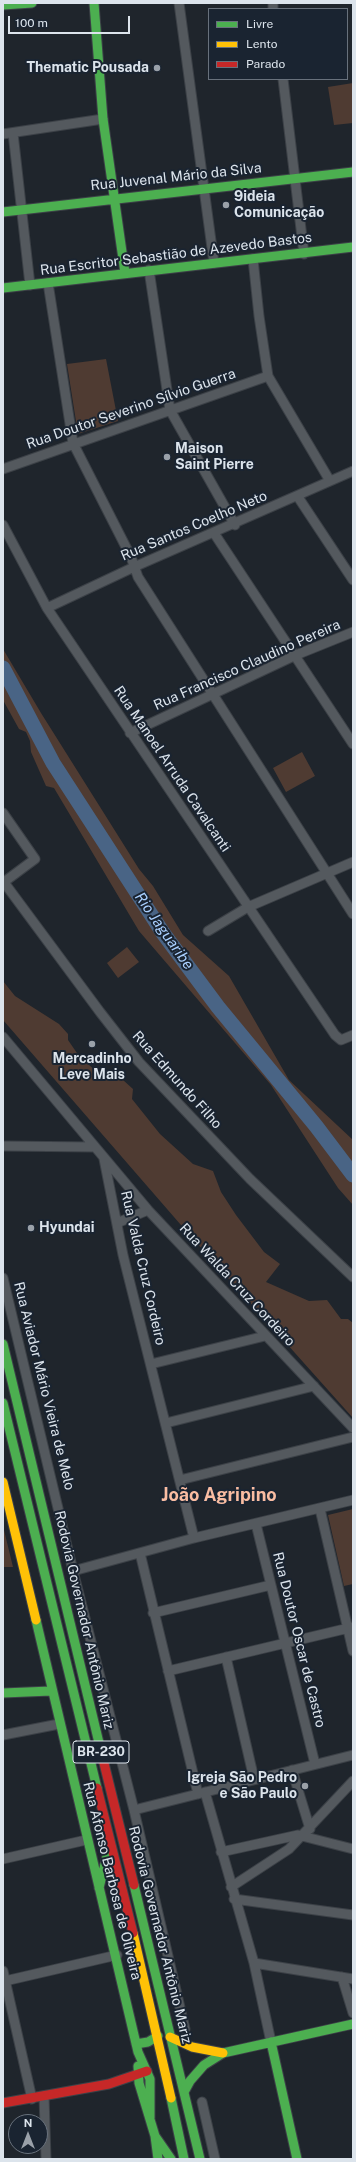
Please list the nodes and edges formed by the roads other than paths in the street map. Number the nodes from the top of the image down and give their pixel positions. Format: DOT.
graph roads {
  1 [pos="32,3"];
  2 [pos="94,3"];
  3 [pos="180,3"];
  4 [pos="3,5"];
  5 [pos="283,80"];
  6 [pos="103,119"];
  7 [pos="13,133"];
  8 [pos="3,134"];
  9 [pos="353,172"];
  10 [pos="296,178"];
  11 [pos="204,188"];
  12 [pos="113,198"];
  13 [pos="21,210"];
  14 [pos="3,212"];
  15 [pos="352,251"];
  16 [pos="304,254"];
  17 [pos="253,260"];
  18 [pos="214,263"];
  19 [pos="148,270"];
  20 [pos="125,273"];
  21 [pos="48,283"];
  22 [pos="30,285"];
  23 [pos="3,288"];
  24 [pos="268,376"];
  25 [pos="170,410"];
  26 [pos="73,443"];
  27 [pos="3,469"];
  28 [pos="353,471"];
  29 [pos="330,481"];
  30 [pos="298,497"];
  31 [pos="3,525"];
  32 [pos="235,525"];
  33 [pos="214,533"];
  34 [pos="134,568"];
  35 [pos="353,580"];
  36 [pos="47,608"];
  37 [pos="353,632"];
  38 [pos="296,655"];
  39 [pos="213,695"];
  40 [pos="130,733"];
  41 [pos="353,744"];
  42 [pos="3,813"];
  43 [pos="353,862"];
  44 [pos="328,873"];
  45 [pos="3,882"];
  46 [pos="248,907"];
  47 [pos="353,914"];
  48 [pos="208,931"];
  49 [pos="353,1035"];
  50 [pos="3,1036"];
  51 [pos="3,1146"];
  52 [pos="94,1147"];
  53 [pos="103,1158"];
  54 [pos="148,1210"];
  55 [pos="116,1222"];
  56 [pos="3,1278"];
  57 [pos="353,1278"];
  58 [pos="265,1336"];
  59 [pos="3,1344"];
  60 [pos="151,1364"];
  61 [pos="314,1386"];
  62 [pos="3,1403"];
  63 [pos="166,1423"];
  64 [pos="353,1428"];
  65 [pos="353,1437"];
  66 [pos="180,1480"];
  67 [pos="3,1482"];
  68 [pos="353,1500"];
  69 [pos="320,1509"];
  70 [pos="256,1524"];
  71 [pos="194,1538"];
  72 [pos="140,1553"];
  73 [pos="73,1571"];
  74 [pos="271,1585"];
  75 [pos="153,1613"];
  76 [pos="350,1627"];
  77 [pos="285,1643"];
  78 [pos="353,1651"];
  79 [pos="226,1657"];
  80 [pos="168,1671"];
  81 [pos="51,1691"];
  82 [pos="3,1693"];
  83 [pos="59,1724"];
  84 [pos="3,1735"];
  85 [pos="353,1755"];
  86 [pos="315,1764"];
  87 [pos="292,1770"];
  88 [pos="254,1779"];
  89 [pos="352,1783"];
  90 [pos="202,1793"];
  91 [pos="134,1810"];
  92 [pos="307,1832"];
  93 [pos="86,1840"];
  94 [pos="110,1842"];
  95 [pos="353,1849"];
  96 [pos="221,1852"];
  97 [pos="3,1859"];
  98 [pos="231,1887"];
  99 [pos="99,1888"];
  100 [pos="234,1899"];
  101 [pos="353,1915"];
  102 [pos="117,1955"];
  103 [pos="254,1963"];
  104 [pos="3,1972"];
  105 [pos="342,1977"];
  106 [pos="353,1979"];
  107 [pos="5,1981"];
  108 [pos="353,2013"];
  109 [pos="353,2024"];
  110 [pos="185,2029"];
  111 [pos="158,2036"];
  112 [pos="170,2037"];
  113 [pos="271,2042"];
  114 [pos="137,2048"];
  115 [pos="223,2053"];
  116 [pos="147,2071"];
  117 [pos="138,2073"];
  118 [pos="109,2084"];
  119 [pos="152,2087"];
  120 [pos="140,2089"];
  121 [pos="184,2092"];
  122 [pos="44,2096"];
  123 [pos="32,2099"];
  124 [pos="3,2102"];
  125 [pos="202,2102"];
  126 [pos="150,2118"];
  127 [pos="155,2136"];
  128 [pos="46,2159"];
  129 [pos="158,2159"];
  130 [pos="171,2159"];
  131 [pos="184,2159"];
  132 [pos="200,2159"];
  133 [pos="215,2159"];
  134 [pos="297,2159"];
  1 -- 4 [label="main road"];
  2 -- 6 [label="main road"];
  3 -- 11 [label="street"];
  5 -- 10 [label="street"];
  6 -- 7 [label="street"];
  6 -- 12 [label="main road"];
  7 -- 8 [label="street"];
  7 -- 13 [label="street"];
  9 -- 10 [label="main road, Rua Juvenal Mário da Silva"];
  10 -- 11 [label="main road, Rua Juvenal Mário da Silva"];
  10 -- 16 [label="street"];
  11 -- 12 [label="main road, Rua Juvenal Mário da Silva"];
  11 -- 18 [label="street"];
  12 -- 13 [label="main road, Rua Juvenal Mário da Silva"];
  12 -- 20 [label="main road"];
  13 -- 14 [label="main road, Rua Juvenal Mário da Silva"];
  13 -- 22 [label="street"];
  15 -- 16 [label="main road, Rua Escritor Sebastião de Azevedo Bastos"];
  16 -- 17 [label="main road, Rua Escritor Sebastião de Azevedo Bastos"];
  17 -- 18 [label="main road, Rua Escritor Sebastião de Azevedo Bastos"];
  17 -- 24 [label="street"];
  18 -- 19 [label="main road, Rua Escritor Sebastião de Azevedo Bastos"];
  19 -- 20 [label="main road, Rua Escritor Sebastião de Azevedo Bastos"];
  19 -- 25 [label="street"];
  20 -- 21 [label="main road, Rua Escritor Sebastião de Azevedo Bastos"];
  21 -- 22 [label="main road, Rua Escritor Sebastião de Azevedo Bastos"];
  21 -- 26 [label="street"];
  22 -- 23 [label="main road, Rua Escritor Sebastião de Azevedo Bastos"];
  24 -- 25 [label="street, Rua Doutor Severino Sílvio Guerra"];
  24 -- 29 [label="street"];
  25 -- 26 [label="street, Rua Doutor Severino Sílvio Guerra"];
  25 -- 32 [label="street"];
  26 -- 27 [label="street, Rua Doutor Severino Sílvio Guerra"];
  26 -- 34 [label="street"];
  28 -- 29 [label="street, Rua Santos Coelho Neto"];
  29 -- 30 [label="street, Rua Santos Coelho Neto"];
  30 -- 32 [label="street, Rua Santos Coelho Neto"];
  30 -- 35 [label="street"];
  31 -- 36 [label="street, Rua Manoel Arruda Cavalcanti"];
  32 -- 33 [label="street, Rua Santos Coelho Neto"];
  33 -- 34 [label="street, Rua Santos Coelho Neto"];
  33 -- 38 [label="street"];
  34 -- 36 [label="street, Rua Santos Coelho Neto"];
  34 -- 39 [label="street"];
  36 -- 40 [label="street, Rua Manoel Arruda Cavalcanti"];
  37 -- 38 [label="street, Rua Francisco Claudino Pereira"];
  38 -- 39 [label="street, Rua Francisco Claudino Pereira"];
  38 -- 41 [label="street"];
  39 -- 40 [label="street, Rua Francisco Claudino Pereira"];
  39 -- 44 [label="street"];
  40 -- 46 [label="street, Rua Manoel Arruda Cavalcanti"];
  42 -- 45 [label="street"];
  43 -- 44 [label="street"];
  44 -- 46 [label="street"];
  44 -- 47 [label="street"];
  45 -- 57 [label="street, Rua Edmundo Filho"];
  46 -- 48 [label="street"];
  46 -- 49 [label="street, Rua Manoel Arruda Cavalcanti"];
  50 -- 52 [label="street, Rua Valda Cruz Cordeiro"];
  51 -- 52 [label="street"];
  52 -- 53 [label="street, Rua Valda Cruz Cordeiro"];
  53 -- 54 [label="street, Rua Walda Cruz Cordeiro"];
  53 -- 55 [label="street, Rua Valda Cruz Cordeiro"];
  54 -- 55 [label="street"];
  54 -- 58 [label="street, Rua Walda Cruz Cordeiro"];
  55 -- 60 [label="street, Rua Valda Cruz Cordeiro"];
  56 -- 73 [label="street, Rua Aviador Mário Vieira de Melo"];
  58 -- 60 [label="street"];
  58 -- 61 [label="street, Rua Walda Cruz Cordeiro"];
  59 -- 112 [label="main road, Rodovia Governador Antônio Mariz / BR-230"];
  60 -- 63 [label="street, Rua Valda Cruz Cordeiro"];
  61 -- 63 [label="street"];
  61 -- 64 [label="street, Rua Walda Cruz Cordeiro"];
  62 -- 94 [label="main road, Rodovia Governador Antônio Mariz / BR-230"];
  63 -- 66 [label="street, Rua Valda Cruz Cordeiro"];
  65 -- 66 [label="street"];
  66 -- 71 [label="street, Rua Valda Cruz Cordeiro"];
  67 -- 81 [label="main road, Rua Afonso Barbosa de Oliveira"];
  68 -- 69 [label="street"];
  69 -- 70 [label="street"];
  69 -- 76 [label="street"];
  70 -- 71 [label="street"];
  70 -- 74 [label="street, Rua Doutor Oscar de Castro"];
  71 -- 72 [label="street"];
  72 -- 73 [label="street"];
  72 -- 75 [label="street"];
  73 -- 91 [label="street, Rua Aviador Mário Vieira de Melo"];
  74 -- 75 [label="street"];
  74 -- 77 [label="street, Rua Doutor Oscar de Castro"];
  75 -- 80 [label="street"];
  76 -- 77 [label="street"];
  76 -- 78 [label="street"];
  77 -- 79 [label="street"];
  77 -- 86 [label="street, Rua Doutor Oscar de Castro"];
  79 -- 80 [label="street"];
  79 -- 88 [label="street"];
  80 -- 90 [label="street"];
  81 -- 82 [label="main road"];
  81 -- 83 [label="main road, Rua Afonso Barbosa de Oliveira"];
  83 -- 84 [label="street"];
  83 -- 93 [label="main road, Rua Afonso Barbosa de Oliveira"];
  85 -- 86 [label="street"];
  86 -- 87 [label="street"];
  87 -- 88 [label="street"];
  87 -- 92 [label="street"];
  88 -- 90 [label="street"];
  89 -- 92 [label="street"];
  90 -- 91 [label="street"];
  90 -- 96 [label="street"];
  91 -- 110 [label="street, Rua Aviador Mário Vieira de Melo"];
  92 -- 95 [label="street"];
  92 -- 96 [label="street"];
  92 -- 98 [label="street"];
  93 -- 97 [label="street"];
  93 -- 99 [label="main road, Rua Afonso Barbosa de Oliveira"];
  94 -- 99 [label="main road"];
  94 -- 111 [label="main road, Rodovia Governador Antônio Mariz / BR-230"];
  96 -- 98 [label="street"];
  98 -- 100 [label="street"];
  99 -- 102 [label="main road, Rua Afonso Barbosa de Oliveira"];
  100 -- 101 [label="street"];
  100 -- 103 [label="street"];
  102 -- 107 [label="street"];
  102 -- 114 [label="main road, Rua Afonso Barbosa de Oliveira"];
  103 -- 105 [label="street"];
  103 -- 113 [label="street"];
  104 -- 107 [label="street"];
  105 -- 106 [label="street"];
  105 -- 108 [label="street"];
  107 -- 123 [label="street"];
  109 -- 113 [label="main road"];
  111 -- 114 [label="main road"];
  111 -- 131 [label="main road, Rodovia Governador Antônio Mariz / BR-230"];
  112 -- 115 [label="main road"];
  112 -- 121 [label="main road, Rodovia Governador Antônio Mariz / BR-230"];
  113 -- 115 [label="main road"];
  113 -- 134 [label="main road"];
  114 -- 116 [label="main road"];
  114 -- 117 [label="main road"];
  115 -- 121 [label="main road"];
  116 -- 117 [label="main road"];
  116 -- 119 [label="main road"];
  117 -- 118 [label="main road"];
  117 -- 120 [label="main road"];
  118 -- 120 [label="main road"];
  118 -- 122 [label="main road"];
  119 -- 120 [label="main road"];
  119 -- 126 [label="main road"];
  120 -- 126 [label="main road"];
  121 -- 132 [label="main road, Rodovia Governador Antônio Mariz / BR-230"];
  122 -- 123 [label="main road"];
  122 -- 128 [label="street"];
  123 -- 124 [label="main road"];
  125 -- 133 [label="street"];
  126 -- 127 [label="main road"];
  127 -- 129 [label="main road"];
  127 -- 130 [label="main road"];
}
